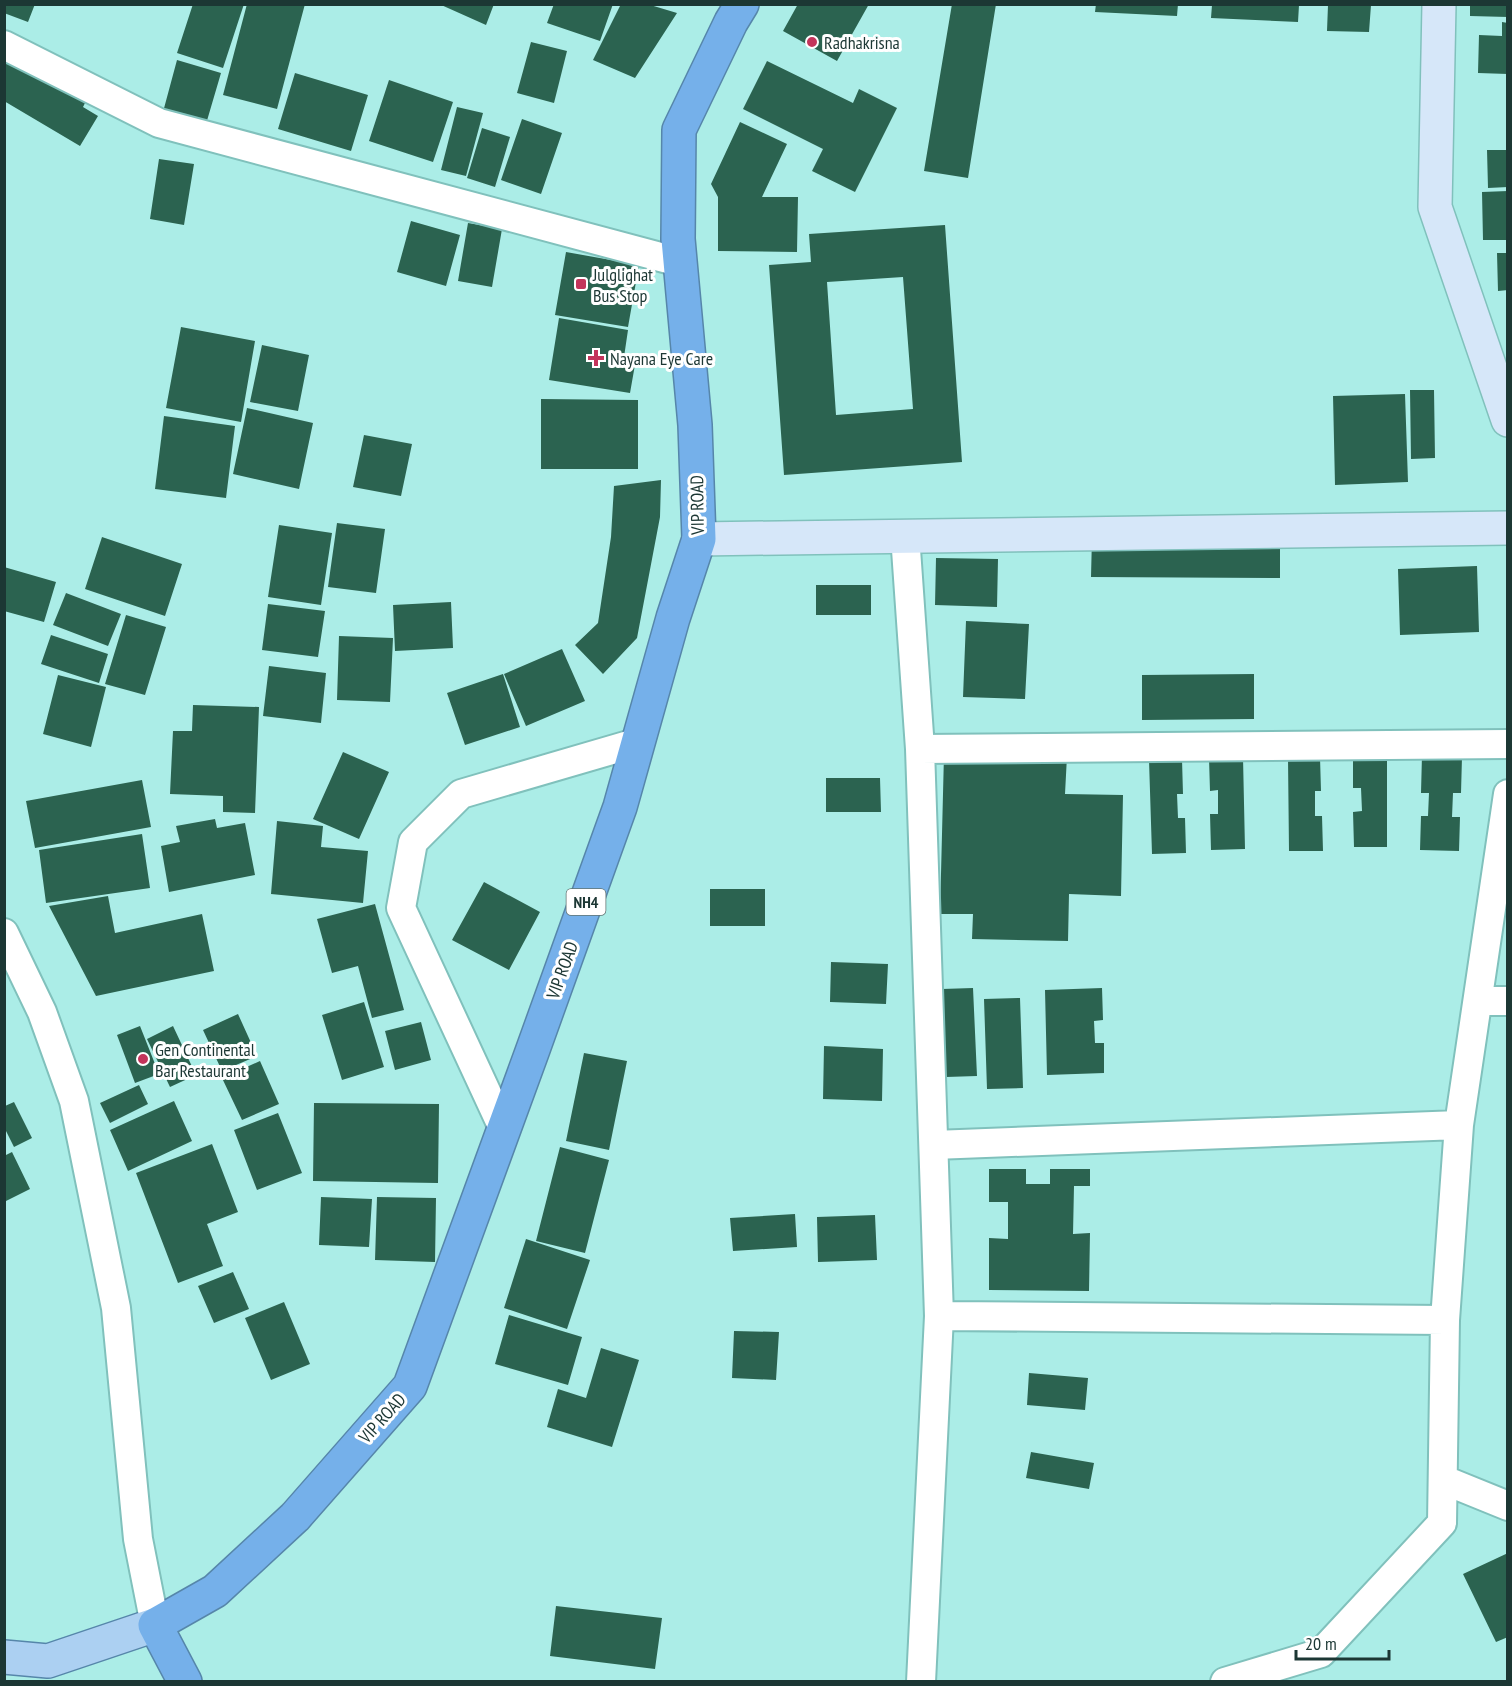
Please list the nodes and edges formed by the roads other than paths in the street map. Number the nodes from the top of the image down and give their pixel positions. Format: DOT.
graph roads {
  1 [pos="742,4"];
  2 [pos="1439,4"];
  3 [pos="4,45"];
  4 [pos="679,262"];
  5 [pos="1508,420"];
  6 [pos="1508,528"];
  7 [pos="905,535"];
  8 [pos="699,539"];
  9 [pos="639,742"];
  10 [pos="1508,744"];
  11 [pos="920,749"];
  12 [pos="1508,794"];
  13 [pos="4,933"];
  14 [pos="1508,1000"];
  15 [pos="1478,1001"];
  16 [pos="1459,1125"];
  17 [pos="504,1131"];
  18 [pos="934,1145"];
  19 [pos="939,1316"];
  20 [pos="1445,1320"];
  21 [pos="1444,1480"];
  22 [pos="1508,1506"];
  23 [pos="155,1626"];
  24 [pos="4,1658"];
  25 [pos="185,1682"];
  26 [pos="921,1682"];
  27 [pos="1225,1682"];
  1 -- 4 [label="highway, VIP ROAD / NH4"];
  2 -- 5 [label="street"];
  3 -- 4 [label="street"];
  4 -- 8 [label="highway, VIP ROAD / NH4"];
  6 -- 7 [label="street"];
  7 -- 8 [label="street"];
  7 -- 11 [label="street"];
  8 -- 9 [label="highway, VIP ROAD / NH4"];
  9 -- 17 [label="highway, VIP ROAD / NH4"];
  9 -- 17 [label="street"];
  10 -- 11 [label="street"];
  11 -- 18 [label="street"];
  12 -- 15 [label="street"];
  13 -- 23 [label="street"];
  14 -- 15 [label="street"];
  15 -- 16 [label="street"];
  16 -- 18 [label="street"];
  16 -- 20 [label="street"];
  17 -- 23 [label="highway, VIP ROAD / NH4"];
  18 -- 19 [label="street"];
  19 -- 20 [label="street"];
  19 -- 26 [label="street"];
  20 -- 21 [label="street"];
  21 -- 22 [label="street"];
  21 -- 27 [label="street"];
  23 -- 24 [label="main road"];
  23 -- 25 [label="highway"];
}
